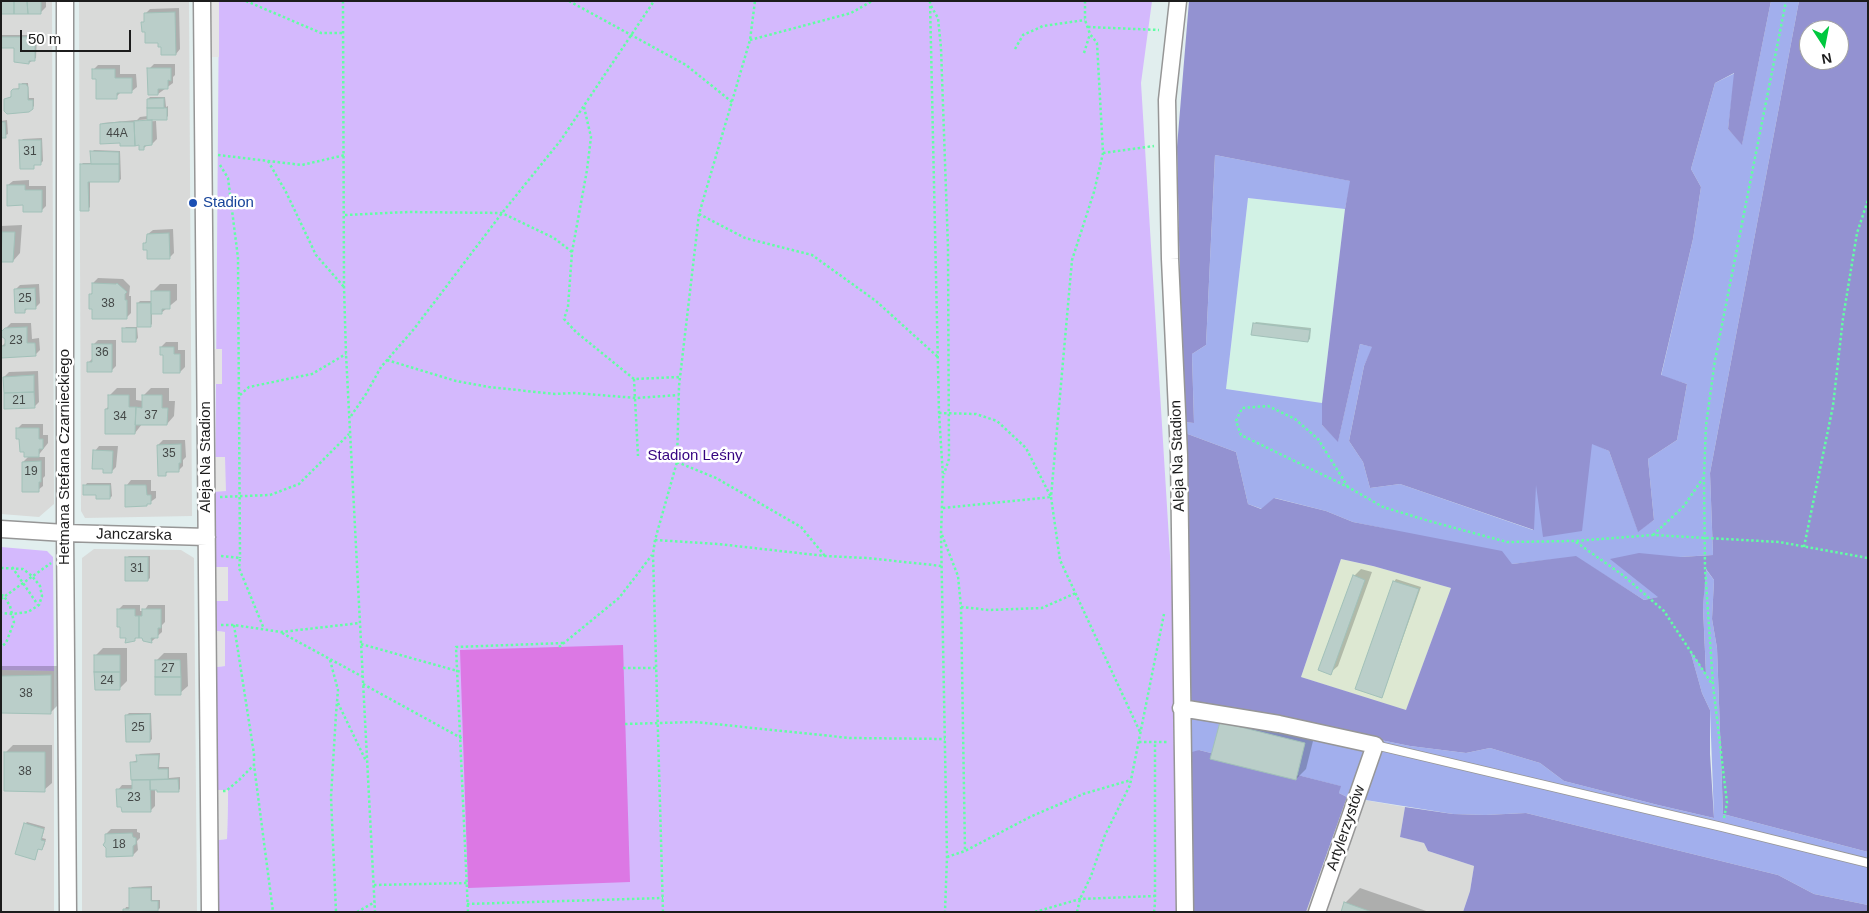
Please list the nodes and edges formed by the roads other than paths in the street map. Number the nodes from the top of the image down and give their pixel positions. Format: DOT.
graph roads {
  1 [pos="65,1"];
  2 [pos="202,1"];
  3 [pos="1178,1"];
  4 [pos="1,528"];
  5 [pos="65,533"];
  6 [pos="207,537"];
  7 [pos="1181,708"];
  8 [pos="1374,745"];
  9 [pos="1868,863"];
  10 [pos="68,912"];
  11 [pos="210,912"];
  12 [pos="1184,912"];
  13 [pos="1317,912"];
  1 -- 5 [label="street, Hetmana Stefana Czarnieckiego"];
  2 -- 6 [label="street, Aleja Na Stadion"];
  3 -- 7 [label="street, Aleja Na Stadion"];
  4 -- 5 [label="street, Janczarska"];
  5 -- 6 [label="street, Janczarska"];
  5 -- 10 [label="street, Hetmana Stefana Czarnieckiego"];
  6 -- 11 [label="street, Aleja Na Stadion"];
  7 -- 8 [label="street"];
  7 -- 12 [label="street, Aleja Na Stadion"];
  8 -- 9 [label="lane"];
  8 -- 13 [label="street, Artylerzystów"];
}
